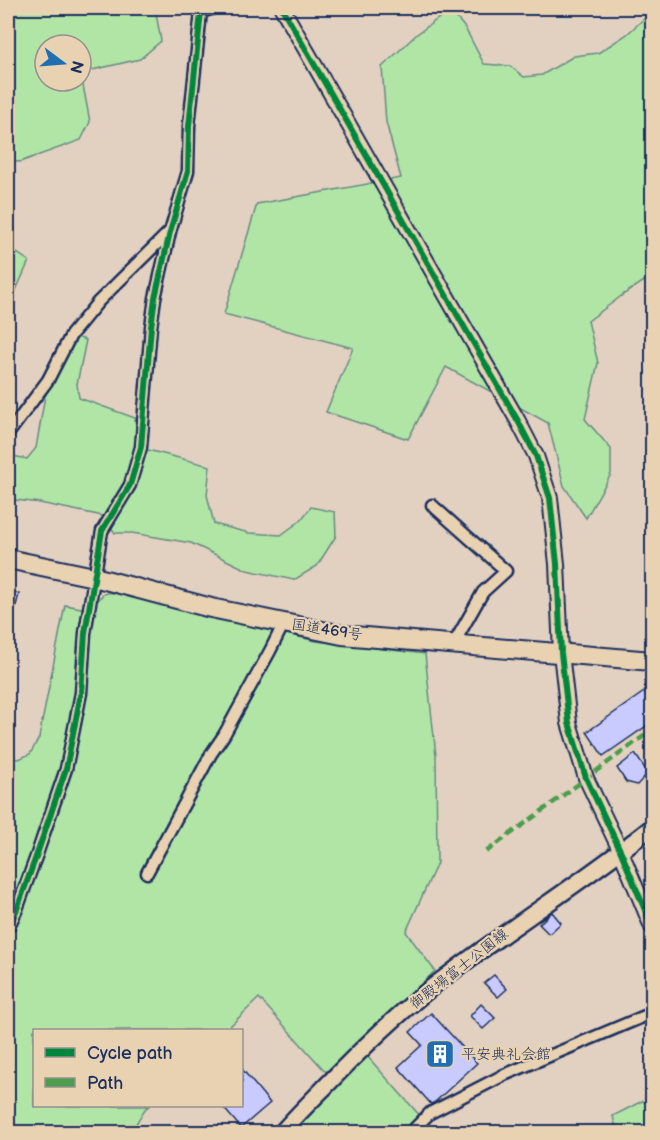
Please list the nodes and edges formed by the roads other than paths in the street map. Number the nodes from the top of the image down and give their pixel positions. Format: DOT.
graph roads {
  1 [pos="214,8"];
  2 [pos="282,8"];
  3 [pos="170,232"];
  4 [pos="8,434"];
  5 [pos="432,505"];
  6 [pos="8,559"];
  7 [pos="94,577"];
  8 [pos="284,623"];
  9 [pos="453,645"];
  10 [pos="561,653"];
  11 [pos="652,662"];
  12 [pos="652,827"];
  13 [pos="621,852"];
  14 [pos="147,873"];
  15 [pos="652,927"];
  16 [pos="8,928"];
  17 [pos="652,1012"];
  18 [pos="282,1132"];
  19 [pos="411,1132"];
  1 -- 3 [label="street"];
  2 -- 10 [label="street"];
  3 -- 4 [label="street"];
  3 -- 7 [label="street"];
  5 -- 9 [label="street"];
  6 -- 7 [label="highway, 国道469号"];
  7 -- 8 [label="highway, 国道469号"];
  7 -- 16 [label="street"];
  8 -- 9 [label="highway, 国道469号"];
  8 -- 14 [label="street"];
  9 -- 10 [label="highway, 国道469号"];
  10 -- 11 [label="highway, 国道469号"];
  10 -- 13 [label="street"];
  12 -- 13 [label="main road, 御殿場富士公園線"];
  13 -- 15 [label="street"];
  13 -- 18 [label="main road, 御殿場富士公園線"];
  17 -- 19 [label="street"];
}
